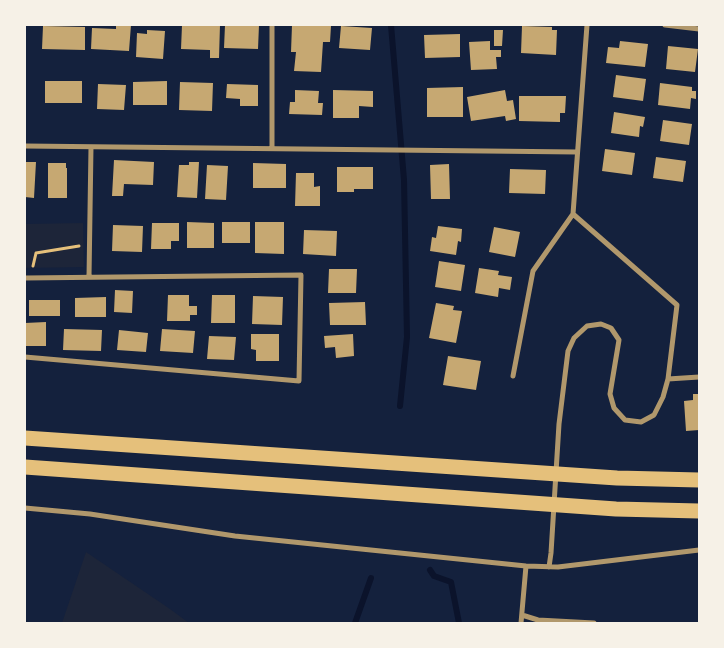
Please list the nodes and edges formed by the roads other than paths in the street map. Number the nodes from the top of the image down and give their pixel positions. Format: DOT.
graph roads {
  1 [pos="272,25"];
  2 [pos="587,25"];
  3 [pos="665,25"];
  4 [pos="699,29"];
  5 [pos="25,146"];
  6 [pos="91,147"];
  7 [pos="272,148"];
  8 [pos="577,152"];
  9 [pos="573,214"];
  10 [pos="90,277"];
  11 [pos="25,278"];
  12 [pos="25,357"];
  13 [pos="513,376"];
  14 [pos="699,377"];
  15 [pos="668,379"];
  16 [pos="25,438"];
  17 [pos="25,467"];
  18 [pos="699,480"];
  19 [pos="25,508"];
  20 [pos="699,511"];
  21 [pos="699,550"];
  22 [pos="526,566"];
  23 [pos="549,567"];
  24 [pos="522,615"];
  25 [pos="521,623"];
  26 [pos="594,623"];
  1 -- 7 [label="street"];
  2 -- 8 [label="street"];
  3 -- 4 [label="street"];
  5 -- 6 [label="street"];
  6 -- 7 [label="street"];
  6 -- 10 [label="street"];
  7 -- 8 [label="street"];
  8 -- 9 [label="street"];
  9 -- 13 [label="street"];
  9 -- 15 [label="street"];
  10 -- 11 [label="street"];
  10 -- 12 [label="street"];
  14 -- 15 [label="street"];
  15 -- 23 [label="street"];
  16 -- 18 [label="highway"];
  17 -- 20 [label="highway"];
  19 -- 22 [label="street"];
  21 -- 23 [label="street"];
  22 -- 23 [label="street"];
  22 -- 24 [label="street"];
  24 -- 25 [label="street"];
  24 -- 26 [label="street"];
}
